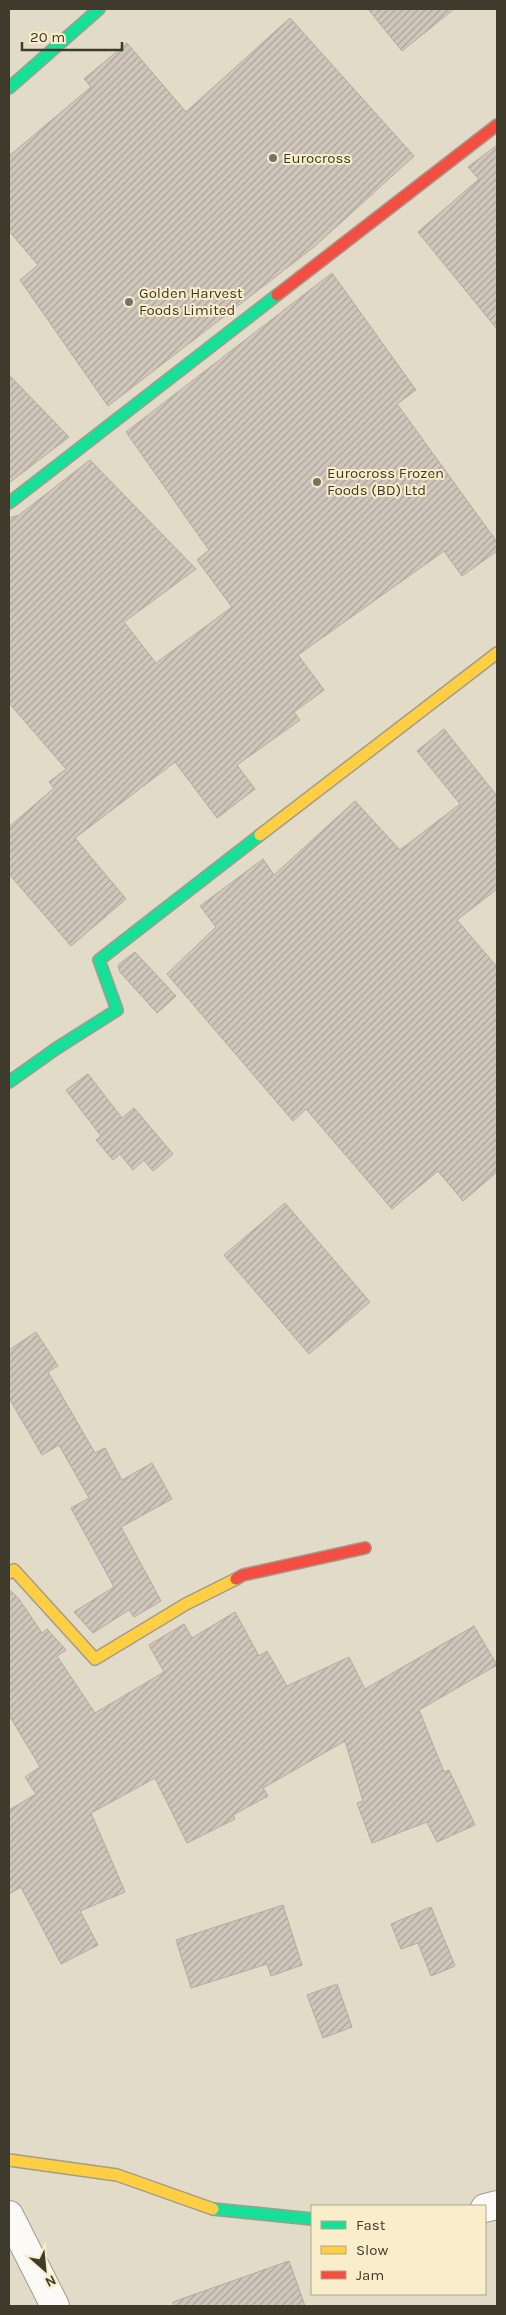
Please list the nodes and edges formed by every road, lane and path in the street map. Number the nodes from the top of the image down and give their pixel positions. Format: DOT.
graph roads {
  1 [pos="99,9"];
  2 [pos="9,88"];
  3 [pos="497,125"];
  4 [pos="9,503"];
  5 [pos="497,653"];
  6 [pos="9,1082"];
  7 [pos="365,1548"];
  8 [pos="9,1573"];
  9 [pos="9,2160"];
  10 [pos="9,2215"];
  11 [pos="311,2219"];
  12 [pos="55,2306"];
  1 -- 2 [label="main road"];
  3 -- 4 [label="main road"];
  5 -- 6 [label="main road"];
  7 -- 8 [label="main road"];
  9 -- 11 [label="main road"];
  10 -- 12 [label="street"];
}
